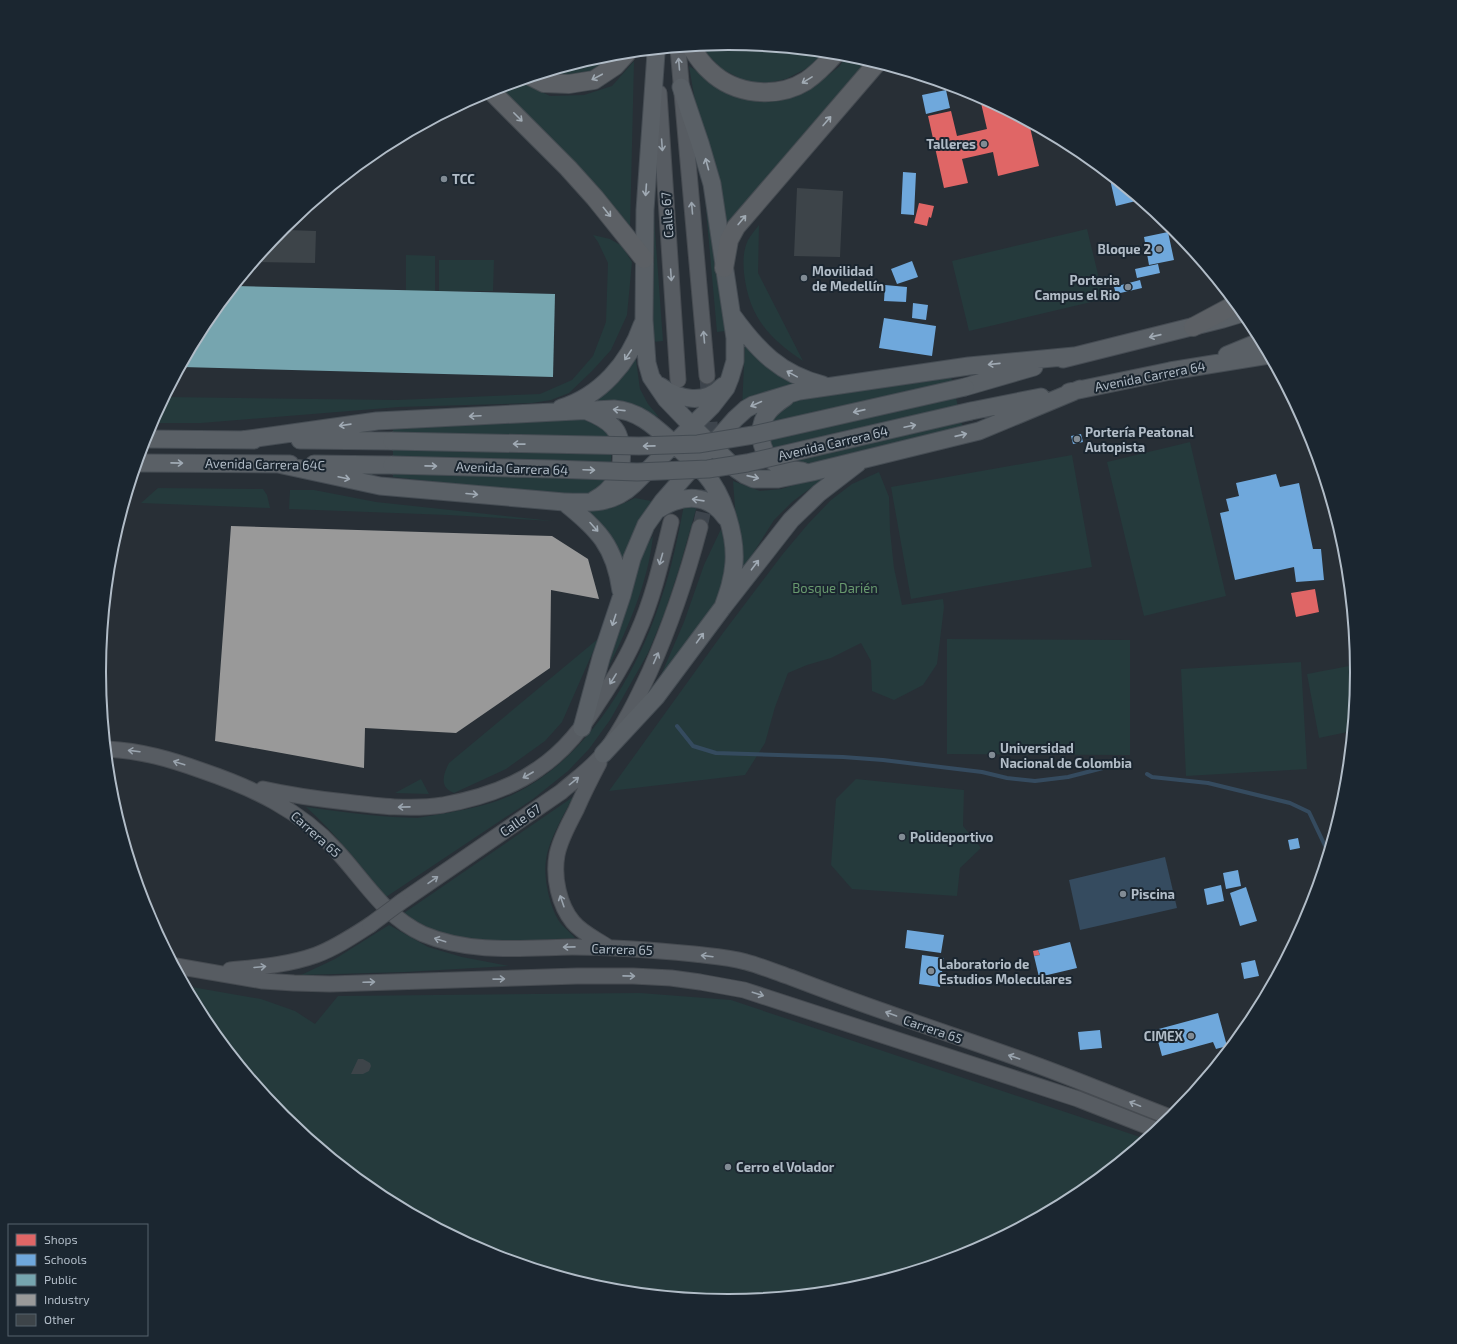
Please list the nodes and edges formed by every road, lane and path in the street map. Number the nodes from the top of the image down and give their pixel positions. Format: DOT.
graph roads {
  1 [pos="694,51"];
  2 [pos="678,52"];
  3 [pos="656,54"];
  4 [pos="656,54"];
  5 [pos="831,59"];
  6 [pos="621,60"];
  7 [pos="873,67"];
  8 [pos="538,80"];
  9 [pos="681,87"];
  10 [pos="495,95"];
  11 [pos="644,259"];
  12 [pos="724,268"];
  13 [pos="1232,306"];
  14 [pos="731,313"];
  15 [pos="1238,315"];
  16 [pos="644,320"];
  17 [pos="1193,327"];
  18 [pos="1256,343"];
  19 [pos="1074,356"];
  20 [pos="1264,356"];
  21 [pos="1170,371"];
  22 [pos="707,376"];
  23 [pos="651,377"];
  24 [pos="730,378"];
  25 [pos="678,380"];
  26 [pos="829,387"];
  27 [pos="1080,389"];
  28 [pos="799,391"];
  29 [pos="586,411"];
  30 [pos="544,413"];
  31 [pos="692,426"];
  32 [pos="152,439"];
  33 [pos="242,440"];
  34 [pos="392,441"];
  35 [pos="674,445"];
  36 [pos="712,445"];
  37 [pos="864,458"];
  38 [pos="143,463"];
  39 [pos="278,464"];
  40 [pos="695,464"];
  41 [pos="392,465"];
  42 [pos="812,472"];
  43 [pos="564,502"];
  44 [pos="589,503"];
  45 [pos="654,512"];
  46 [pos="728,521"];
  47 [pos="671,522"];
  48 [pos="700,527"];
  49 [pos="622,595"];
  50 [pos="723,607"];
  51 [pos="582,728"];
  52 [pos="112,749"];
  53 [pos="603,754"];
  54 [pos="232,781"];
  55 [pos="608,947"];
  56 [pos="181,967"];
  57 [pos="207,971"];
  58 [pos="1165,1115"];
  59 [pos="1152,1128"];
  5 -- 1 [label="highway, one-way"];
  9 -- 2 [label="main road, Calle 67, one-way"];
  3 -- 11 [label="main road, one-way"];
  4 -- 25 [label="main road, Calle 67, one-way"];
  6 -- 8 [label="highway, one-way"];
  12 -- 7 [label="highway, one-way"];
  12 -- 9 [label="main road, one-way"];
  22 -- 9 [label="main road, Calle 67, one-way"];
  10 -- 11 [label="highway, one-way"];
  11 -- 16 [label="main road"];
  12 -- 14 [label="main road"];
  13 -- 17 [label="highway"];
  14 -- 24 [label="main road"];
  26 -- 14 [label="main road, one-way"];
  15 -- 17 [label="main road, Avenida Carrera 64"];
  16 -- 23 [label="main road"];
  16 -- 30 [label="main road, one-way"];
  17 -- 19 [label="main road, Avenida Carrera 64, one-way"];
  18 -- 21 [label="main road"];
  19 -- 26 [label="main road, one-way"];
  19 -- 34 [label="main road, Avenida Carrera 64, one-way, bridge"];
  20 -- 21 [label="main road, Avenida Carrera 64"];
  21 -- 27 [label="main road, Avenida Carrera 64"];
  23 -- 24 [label="main road"];
  23 -- 31 [label="main road"];
  24 -- 31 [label="main road"];
  26 -- 28 [label="main road"];
  37 -- 27 [label="main road, one-way"];
  41 -- 27 [label="main road, Avenida Carrera 64, one-way, bridge"];
  28 -- 36 [label="main road, one-way"];
  28 -- 42 [label="main road"];
  29 -- 30 [label="main road"];
  35 -- 29 [label="main road, one-way"];
  29 -- 44 [label="main road"];
  30 -- 33 [label="main road, one-way"];
  31 -- 35 [label="main road"];
  31 -- 36 [label="main road"];
  32 -- 33 [label="main road, Avenida Carrera 64C"];
  33 -- 34 [label="main road, Avenida Carrera 64C"];
  35 -- 40 [label="main road"];
  35 -- 44 [label="main road"];
  36 -- 40 [label="main road"];
  36 -- 42 [label="main road, one-way"];
  37 -- 42 [label="main road"];
  50 -- 37 [label="main road, one-way"];
  38 -- 39 [label="main road, Avenida Carrera 64C, one-way"];
  39 -- 41 [label="main road, Avenida Carrera 64C"];
  39 -- 43 [label="main road, one-way"];
  40 -- 45 [label="main road"];
  40 -- 46 [label="main road"];
  43 -- 44 [label="main road"];
  43 -- 49 [label="main road, one-way"];
  46 -- 45 [label="main road, one-way"];
  45 -- 49 [label="main road"];
  46 -- 50 [label="main road"];
  47 -- 51 [label="main road, one-way"];
  53 -- 48 [label="main road, Calle 67, one-way"];
  49 -- 51 [label="main road, one-way"];
  53 -- 50 [label="main road, one-way"];
  51 -- 54 [label="main road, one-way"];
  54 -- 52 [label="main road, Carrera 65, one-way"];
  55 -- 53 [label="main road, one-way"];
  57 -- 53 [label="main road, Calle 67, one-way, bridge"];
  55 -- 54 [label="main road, Carrera 65, one-way"];
  58 -- 55 [label="main road, Carrera 65, one-way"];
  56 -- 57 [label="main road, Carrera 65"];
  57 -- 59 [label="main road, Carrera 65, one-way"];
}
